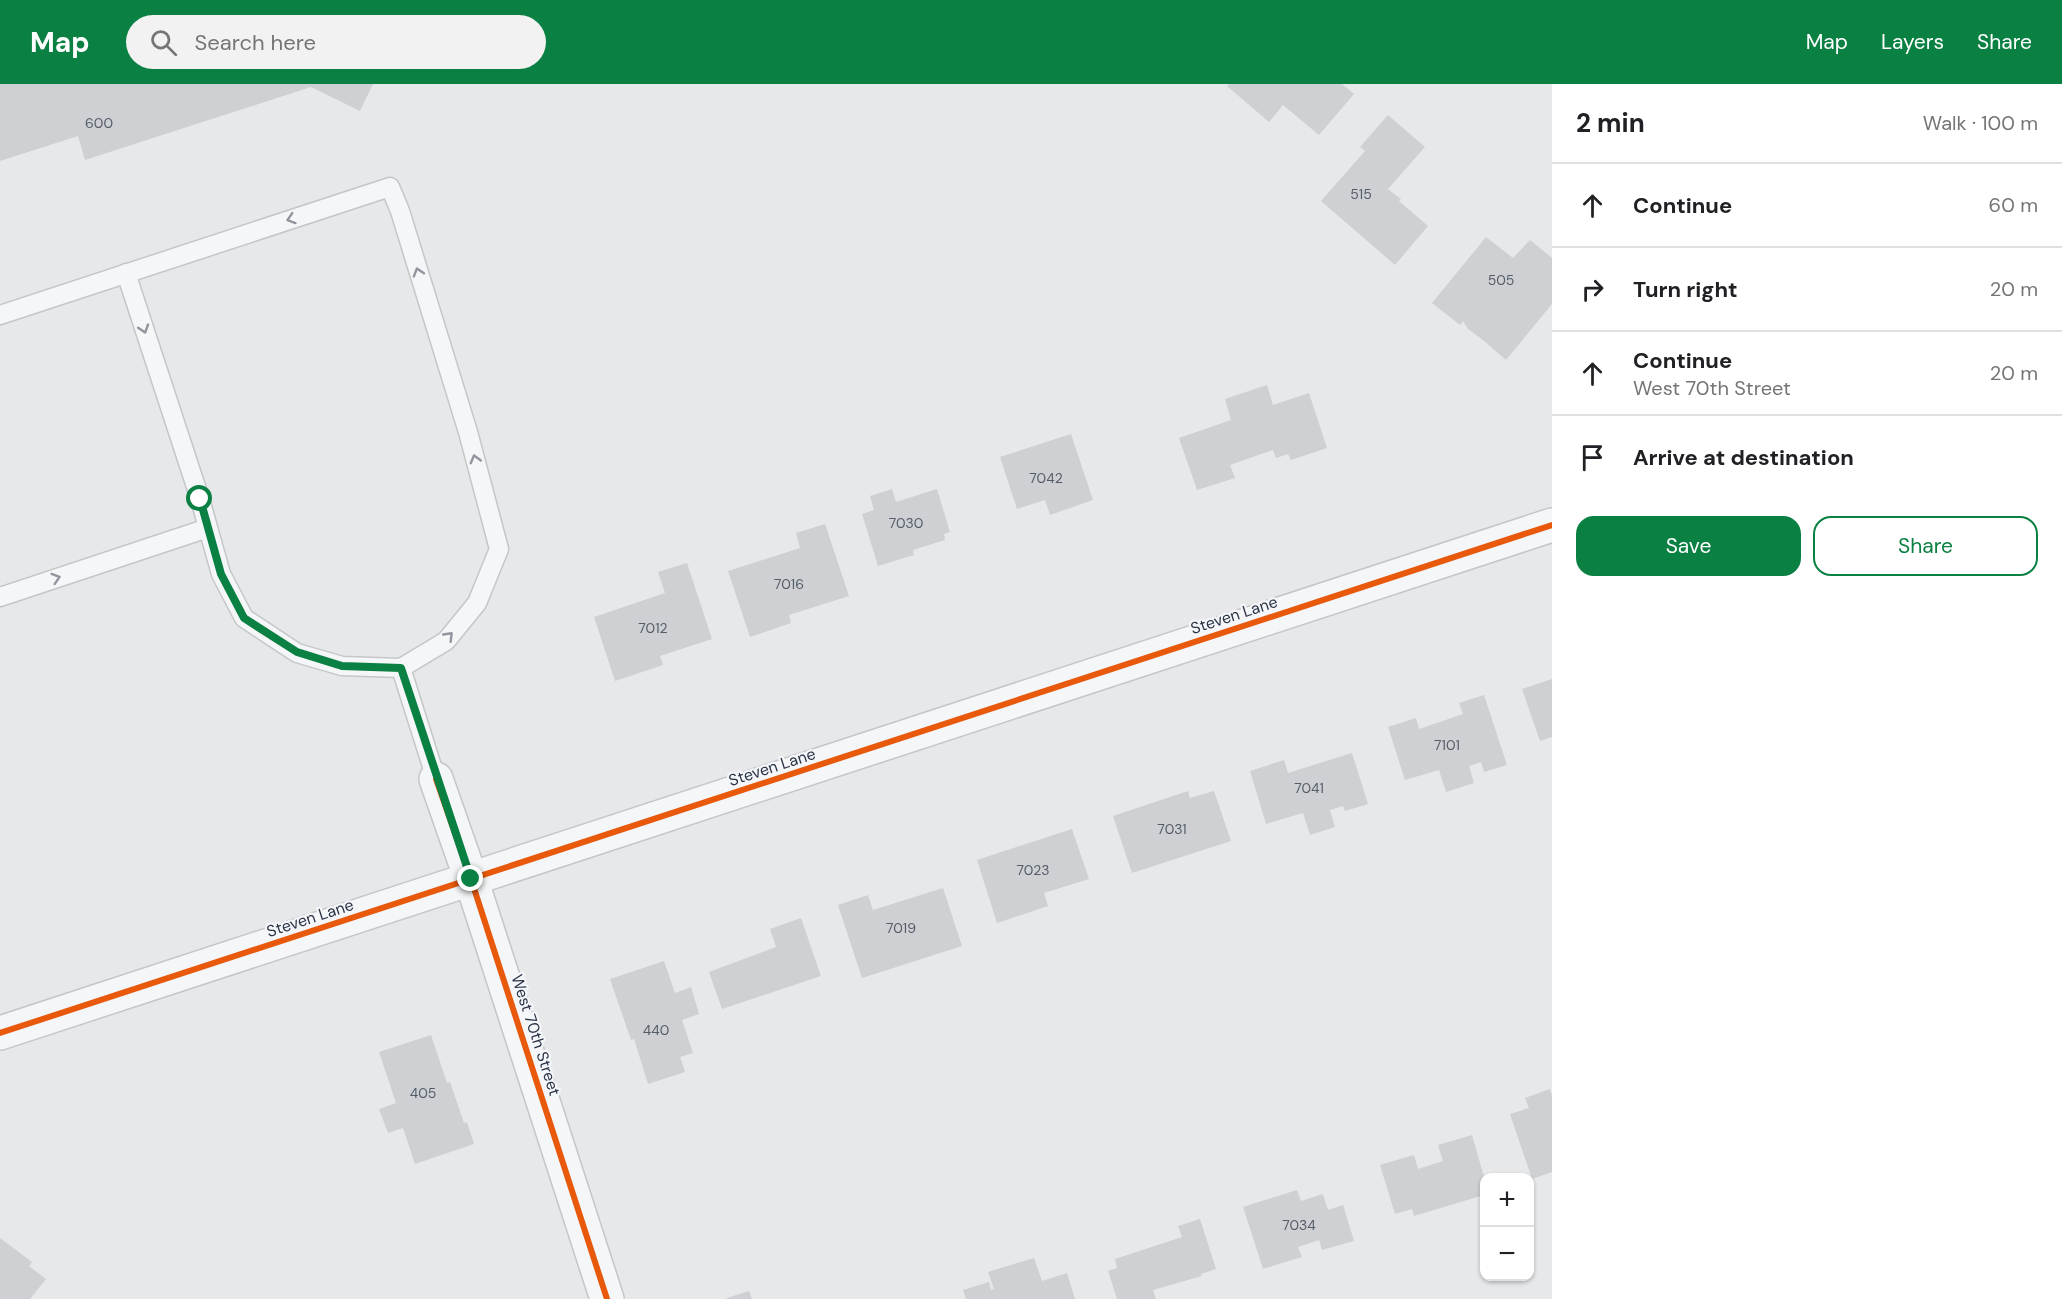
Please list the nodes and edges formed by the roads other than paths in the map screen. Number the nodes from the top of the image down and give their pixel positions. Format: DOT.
graph roads {
  1 [pos="126,273"];
  2 [pos="0,315"];
  3 [pos="1552,525"];
  4 [pos="208,528"];
  5 [pos="0,597"];
  6 [pos="401,668"];
  7 [pos="436,779"];
  8 [pos="471,879"];
  9 [pos="0,1033"];
  10 [pos="607,1299"];
  1 -- 2 [label="lane"];
  1 -- 4 [label="lane, one-way"];
  6 -- 1 [label="lane, one-way"];
  3 -- 8 [label="street, Steven Lane"];
  5 -- 4 [label="lane, one-way"];
  4 -- 6 [label="lane"];
  6 -- 7 [label="lane"];
  7 -- 8 [label="street, West 70th Street"];
  8 -- 9 [label="street, Steven Lane"];
  8 -- 10 [label="street, West 70th Street"];
}
